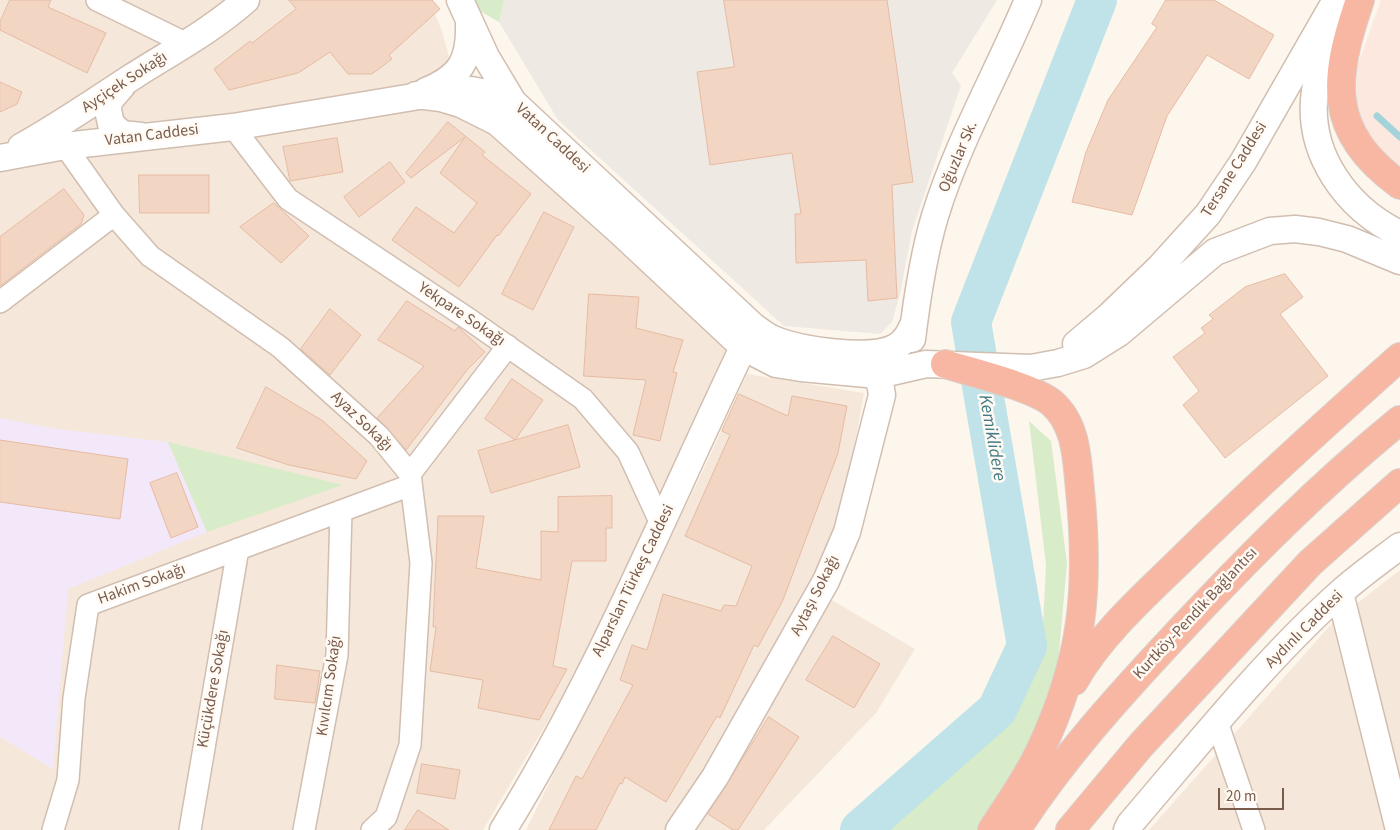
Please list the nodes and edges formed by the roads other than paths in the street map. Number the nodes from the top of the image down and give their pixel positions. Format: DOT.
graph roads {
  1 [pos="97,0"];
  2 [pos="246,0"];
  3 [pos="460,0"];
  4 [pos="1028,0"];
  5 [pos="1336,0"];
  6 [pos="1344,0"];
  7 [pos="1360,0"];
  8 [pos="469,24"];
  9 [pos="186,44"];
  10 [pos="130,78"];
  11 [pos="416,96"];
  12 [pos="513,102"];
  13 [pos="233,127"];
  14 [pos="147,137"];
  15 [pos="65,146"];
  16 [pos="0,158"];
  17 [pos="1400,185"];
  18 [pos="114,215"];
  19 [pos="1400,234"];
  20 [pos="1400,261"];
  21 [pos="0,302"];
  22 [pos="914,323"];
  23 [pos="748,337"];
  24 [pos="508,346"];
  25 [pos="848,352"];
  26 [pos="1400,357"];
  27 [pos="935,364"];
  28 [pos="1032,380"];
  29 [pos="880,385"];
  30 [pos="1400,420"];
  31 [pos="410,480"];
  32 [pos="1400,483"];
  33 [pos="341,511"];
  34 [pos="662,526"];
  35 [pos="1400,546"];
  36 [pos="238,549"];
  37 [pos="1340,593"];
  38 [pos="1057,710"];
  39 [pos="1216,722"];
  40 [pos="1250,825"];
  41 [pos="54,830"];
  42 [pos="190,830"];
  43 [pos="304,830"];
  44 [pos="372,830"];
  45 [pos="503,830"];
  46 [pos="679,830"];
  47 [pos="992,830"];
  48 [pos="1016,830"];
  49 [pos="1070,830"];
  50 [pos="1127,830"];
  51 [pos="1399,830"];
  1 -- 9 [label="street"];
  2 -- 9 [label="street, Ayçiçek Sokağı"];
  3 -- 8 [label="street"];
  4 -- 22 [label="street, Oğuzlar Sk."];
  5 -- 28 [label="street, Tersane Caddesi"];
  6 -- 19 [label="street"];
  7 -- 17 [label="highway"];
  8 -- 11 [label="street"];
  8 -- 12 [label="street"];
  9 -- 10 [label="street, Ayçiçek Sokağı"];
  10 -- 14 [label="street"];
  10 -- 16 [label="street, Ayçiçek Sokağı"];
  11 -- 12 [label="street, Vatan Caddesi"];
  11 -- 13 [label="street, Vatan Caddesi"];
  11 -- 23 [label="street"];
  12 -- 23 [label="street, Vatan Caddesi"];
  13 -- 14 [label="street, Vatan Caddesi"];
  13 -- 24 [label="street, Yekpare Sokağı"];
  14 -- 15 [label="street, Vatan Caddesi"];
  15 -- 16 [label="street, Vatan Caddesi"];
  15 -- 18 [label="street, Ayaz Sokağı"];
  18 -- 21 [label="street"];
  18 -- 31 [label="street, Ayaz Sokağı"];
  20 -- 28 [label="street"];
  22 -- 25 [label="street, Vatan Caddesi"];
  22 -- 27 [label="street, Oğuzlar Sk."];
  23 -- 25 [label="street, Vatan Caddesi"];
  23 -- 29 [label="street"];
  23 -- 34 [label="street, Alparslan Türkeş Caddesi"];
  24 -- 31 [label="street"];
  24 -- 34 [label="street, Yekpare Sokağı"];
  25 -- 29 [label="street"];
  26 -- 38 [label="highway"];
  27 -- 28 [label="highway"];
  27 -- 29 [label="street"];
  28 -- 38 [label="highway"];
  29 -- 46 [label="street, Aytaşı Sokağı"];
  30 -- 48 [label="highway, Kurtköy-Pendik Bağlantısı"];
  31 -- 33 [label="street, Hakim Sokağı"];
  31 -- 44 [label="street"];
  32 -- 49 [label="highway"];
  33 -- 36 [label="street, Hakim Sokağı"];
  33 -- 43 [label="street, Kıvılcım Sokağı"];
  34 -- 45 [label="street, Alparslan Türkeş Caddesi"];
  35 -- 37 [label="street, Aydınlı Caddesi"];
  36 -- 41 [label="street, Hakim Sokağı"];
  36 -- 42 [label="street, Küçükdere Sokağı"];
  37 -- 39 [label="street, Aydınlı Caddesi"];
  37 -- 51 [label="street"];
  38 -- 47 [label="highway"];
  39 -- 40 [label="street"];
  39 -- 50 [label="street, Aydınlı Caddesi"];
}
